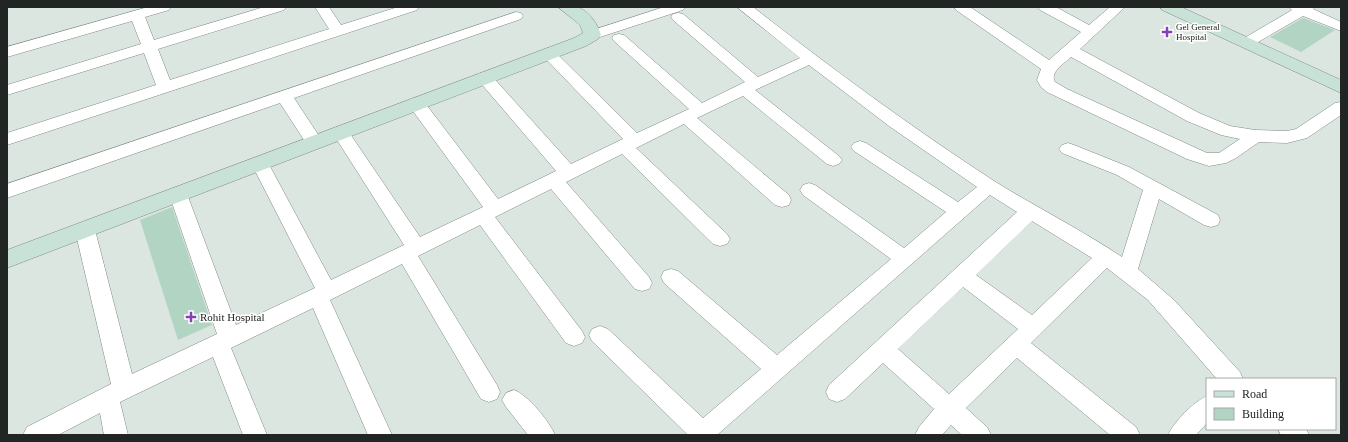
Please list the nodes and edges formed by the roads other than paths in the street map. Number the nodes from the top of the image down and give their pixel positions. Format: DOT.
graph roads {
  1 [pos="164,7"];
  2 [pos="279,7"];
  3 [pos="322,7"];
  4 [pos="412,7"];
  5 [pos="566,7"];
  6 [pos="744,7"];
  7 [pos="961,7"];
  8 [pos="1045,7"];
  9 [pos="1118,7"];
  10 [pos="1168,7"];
  11 [pos="1302,8"];
  12 [pos="678,12"];
  13 [pos="137,14"];
  14 [pos="516,16"];
  15 [pos="1341,27"];
  16 [pos="338,31"];
  17 [pos="1090,32"];
  18 [pos="592,35"];
  19 [pos="619,38"];
  20 [pos="1246,43"];
  21 [pos="149,47"];
  22 [pos="1070,50"];
  23 [pos="7,52"];
  24 [pos="548,53"];
  25 [pos="810,59"];
  26 [pos="1050,68"];
  27 [pos="484,77"];
  28 [pos="1338,82"];
  29 [pos="751,86"];
  30 [pos="165,88"];
  31 [pos="7,90"];
  32 [pos="284,96"];
  33 [pos="416,103"];
  34 [pos="1341,108"];
  35 [pos="693,114"];
  36 [pos="340,132"];
  37 [pos="1256,136"];
  38 [pos="7,139"];
  39 [pos="314,142"];
  40 [pos="630,143"];
  41 [pos="860,147"];
  42 [pos="1068,149"];
  43 [pos="833,160"];
  44 [pos="260,163"];
  45 [pos="561,176"];
  46 [pos="989,186"];
  47 [pos="1153,187"];
  48 [pos="809,190"];
  49 [pos="7,191"];
  50 [pos="178,194"];
  51 [pos="782,200"];
  52 [pos="489,212"];
  53 [pos="959,212"];
  54 [pos="1031,212"];
  55 [pos="1211,220"];
  56 [pos="85,230"];
  57 [pos="720,239"];
  58 [pos="411,250"];
  59 [pos="1105,258"];
  60 [pos="7,259"];
  61 [pos="905,259"];
  62 [pos="1127,272"];
  63 [pos="962,276"];
  64 [pos="671,277"];
  65 [pos="642,282"];
  66 [pos="323,294"];
  67 [pos="1033,328"];
  68 [pos="600,335"];
  69 [pos="574,337"];
  70 [pos="224,341"];
  71 [pos="1016,344"];
  72 [pos="883,349"];
  73 [pos="777,369"];
  74 [pos="1231,378"];
  75 [pos="489,392"];
  76 [pos="837,392"];
  77 [pos="116,393"];
  78 [pos="514,400"];
  79 [pos="1206,408"];
  80 [pos="949,409"];
  81 [pos="701,434"];
  82 [pos="35,435"];
  83 [pos="116,435"];
  84 [pos="255,435"];
  85 [pos="380,435"];
  86 [pos="543,435"];
  87 [pos="927,435"];
  88 [pos="979,435"];
  89 [pos="1128,435"];
  90 [pos="1180,435"];
  1 -- 13 [label="street"];
  2 -- 21 [label="street"];
  3 -- 16 [label="street"];
  4 -- 16 [label="street"];
  5 -- 18 [label="street"];
  6 -- 25 [label="street"];
  7 -- 26 [label="street"];
  8 -- 17 [label="street"];
  9 -- 17 [label="street"];
  10 -- 20 [label="street"];
  11 -- 15 [label="street"];
  11 -- 20 [label="street"];
  12 -- 18 [label="street"];
  12 -- 29 [label="street"];
  13 -- 21 [label="street"];
  13 -- 23 [label="street"];
  14 -- 32 [label="street"];
  16 -- 30 [label="street"];
  17 -- 22 [label="street"];
  18 -- 24 [label="street"];
  19 -- 35 [label="street"];
  20 -- 28 [label="street"];
  21 -- 30 [label="street"];
  21 -- 31 [label="street"];
  22 -- 26 [label="street"];
  22 -- 37 [label="street"];
  24 -- 27 [label="street"];
  24 -- 40 [label="street"];
  25 -- 29 [label="street"];
  25 -- 46 [label="street"];
  26 -- 37 [label="street"];
  27 -- 33 [label="street"];
  27 -- 45 [label="street"];
  29 -- 35 [label="street"];
  29 -- 43 [label="street"];
  30 -- 38 [label="street"];
  32 -- 39 [label="street"];
  32 -- 49 [label="street"];
  33 -- 36 [label="street"];
  33 -- 52 [label="street"];
  34 -- 37 [label="street"];
  35 -- 40 [label="street"];
  35 -- 51 [label="street"];
  36 -- 39 [label="street"];
  36 -- 58 [label="street"];
  39 -- 44 [label="street"];
  40 -- 45 [label="street"];
  40 -- 57 [label="street"];
  41 -- 53 [label="street"];
  42 -- 47 [label="street"];
  44 -- 50 [label="street"];
  44 -- 66 [label="street"];
  45 -- 52 [label="street"];
  45 -- 65 [label="street"];
  46 -- 53 [label="street"];
  46 -- 54 [label="street"];
  47 -- 55 [label="street"];
  47 -- 62 [label="street"];
  48 -- 61 [label="street"];
  50 -- 56 [label="street"];
  50 -- 70 [label="street"];
  52 -- 58 [label="street"];
  52 -- 69 [label="street"];
  53 -- 61 [label="street"];
  54 -- 59 [label="street"];
  54 -- 63 [label="street"];
  56 -- 60 [label="street"];
  56 -- 77 [label="street"];
  58 -- 66 [label="street"];
  58 -- 75 [label="street"];
  59 -- 62 [label="street"];
  59 -- 67 [label="street"];
  61 -- 73 [label="street"];
  62 -- 74 [label="street"];
  63 -- 67 [label="street"];
  63 -- 72 [label="street"];
  64 -- 73 [label="street"];
  66 -- 70 [label="street"];
  66 -- 85 [label="street"];
  67 -- 71 [label="street"];
  68 -- 81 [label="street"];
  70 -- 77 [label="street"];
  70 -- 84 [label="street"];
  71 -- 80 [label="street"];
  71 -- 89 [label="street"];
  72 -- 76 [label="street"];
  72 -- 80 [label="street"];
  73 -- 81 [label="street"];
  77 -- 82 [label="street"];
  77 -- 83 [label="street"];
  78 -- 86 [label="street"];
  79 -- 90 [label="street"];
  80 -- 87 [label="street"];
  80 -- 88 [label="street"];
}
